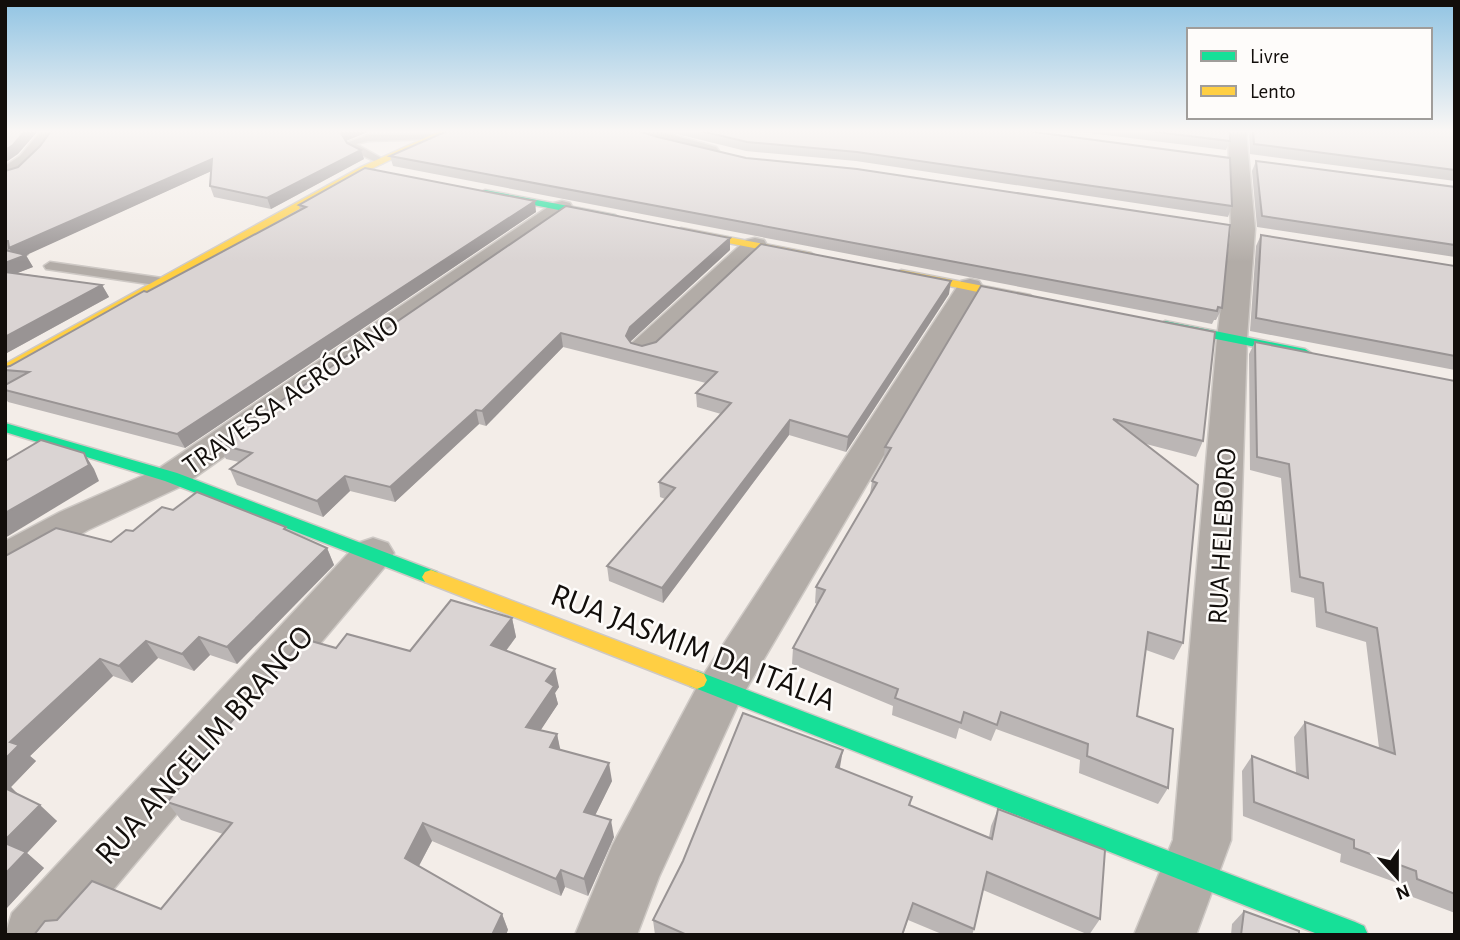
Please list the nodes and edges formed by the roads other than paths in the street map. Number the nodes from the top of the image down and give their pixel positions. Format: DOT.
graph roads {
  1 [pos="354,175"];
  2 [pos="1239,175"];
  3 [pos="468,189"];
  4 [pos="562,208"];
  5 [pos="627,220"];
  6 [pos="665,228"];
  7 [pos="755,245"];
  8 [pos="822,258"];
  9 [pos="50,266"];
  10 [pos="890,271"];
  11 [pos="162,282"];
  12 [pos="970,287"];
  13 [pos="1049,302"];
  14 [pos="1154,323"];
  15 [pos="1233,338"];
  16 [pos="644,348"];
  17 [pos="1324,357"];
  18 [pos="5,370"];
  19 [pos="5,427"];
  20 [pos="171,477"];
  21 [pos="373,554"];
  22 [pos="5,559"];
  23 [pos="721,688"];
  24 [pos="1191,871"];
  25 [pos="34,935"];
  26 [pos="606,935"];
  27 [pos="1165,935"];
  28 [pos="1355,935"];
  1 -- 11 [label="street"];
  2 -- 15 [label="street, RUA HELEBORO"];
  3 -- 4 [label="street"];
  4 -- 5 [label="street"];
  4 -- 20 [label="street, TRAVESSA AGRÓGANO"];
  6 -- 7 [label="street"];
  7 -- 8 [label="street"];
  7 -- 16 [label="street"];
  9 -- 11 [label="lane"];
  10 -- 12 [label="street"];
  11 -- 18 [label="street"];
  12 -- 13 [label="street"];
  12 -- 23 [label="street"];
  14 -- 15 [label="street"];
  15 -- 17 [label="street"];
  15 -- 24 [label="street, RUA HELEBORO"];
  19 -- 20 [label="street, RUA JASMIM DA ITÁLIA"];
  20 -- 21 [label="street, RUA JASMIM DA ITÁLIA"];
  20 -- 22 [label="street, TRAVESSA AGRÓGANO"];
  21 -- 23 [label="street, RUA JASMIM DA ITÁLIA"];
  21 -- 25 [label="street, RUA ANGELIM BRANCO"];
  23 -- 24 [label="street, RUA JASMIM DA ITÁLIA"];
  23 -- 26 [label="street"];
  24 -- 27 [label="street, RUA HELEBORO"];
  24 -- 28 [label="street, RUA JASMIM DA ITÁLIA"];
}
